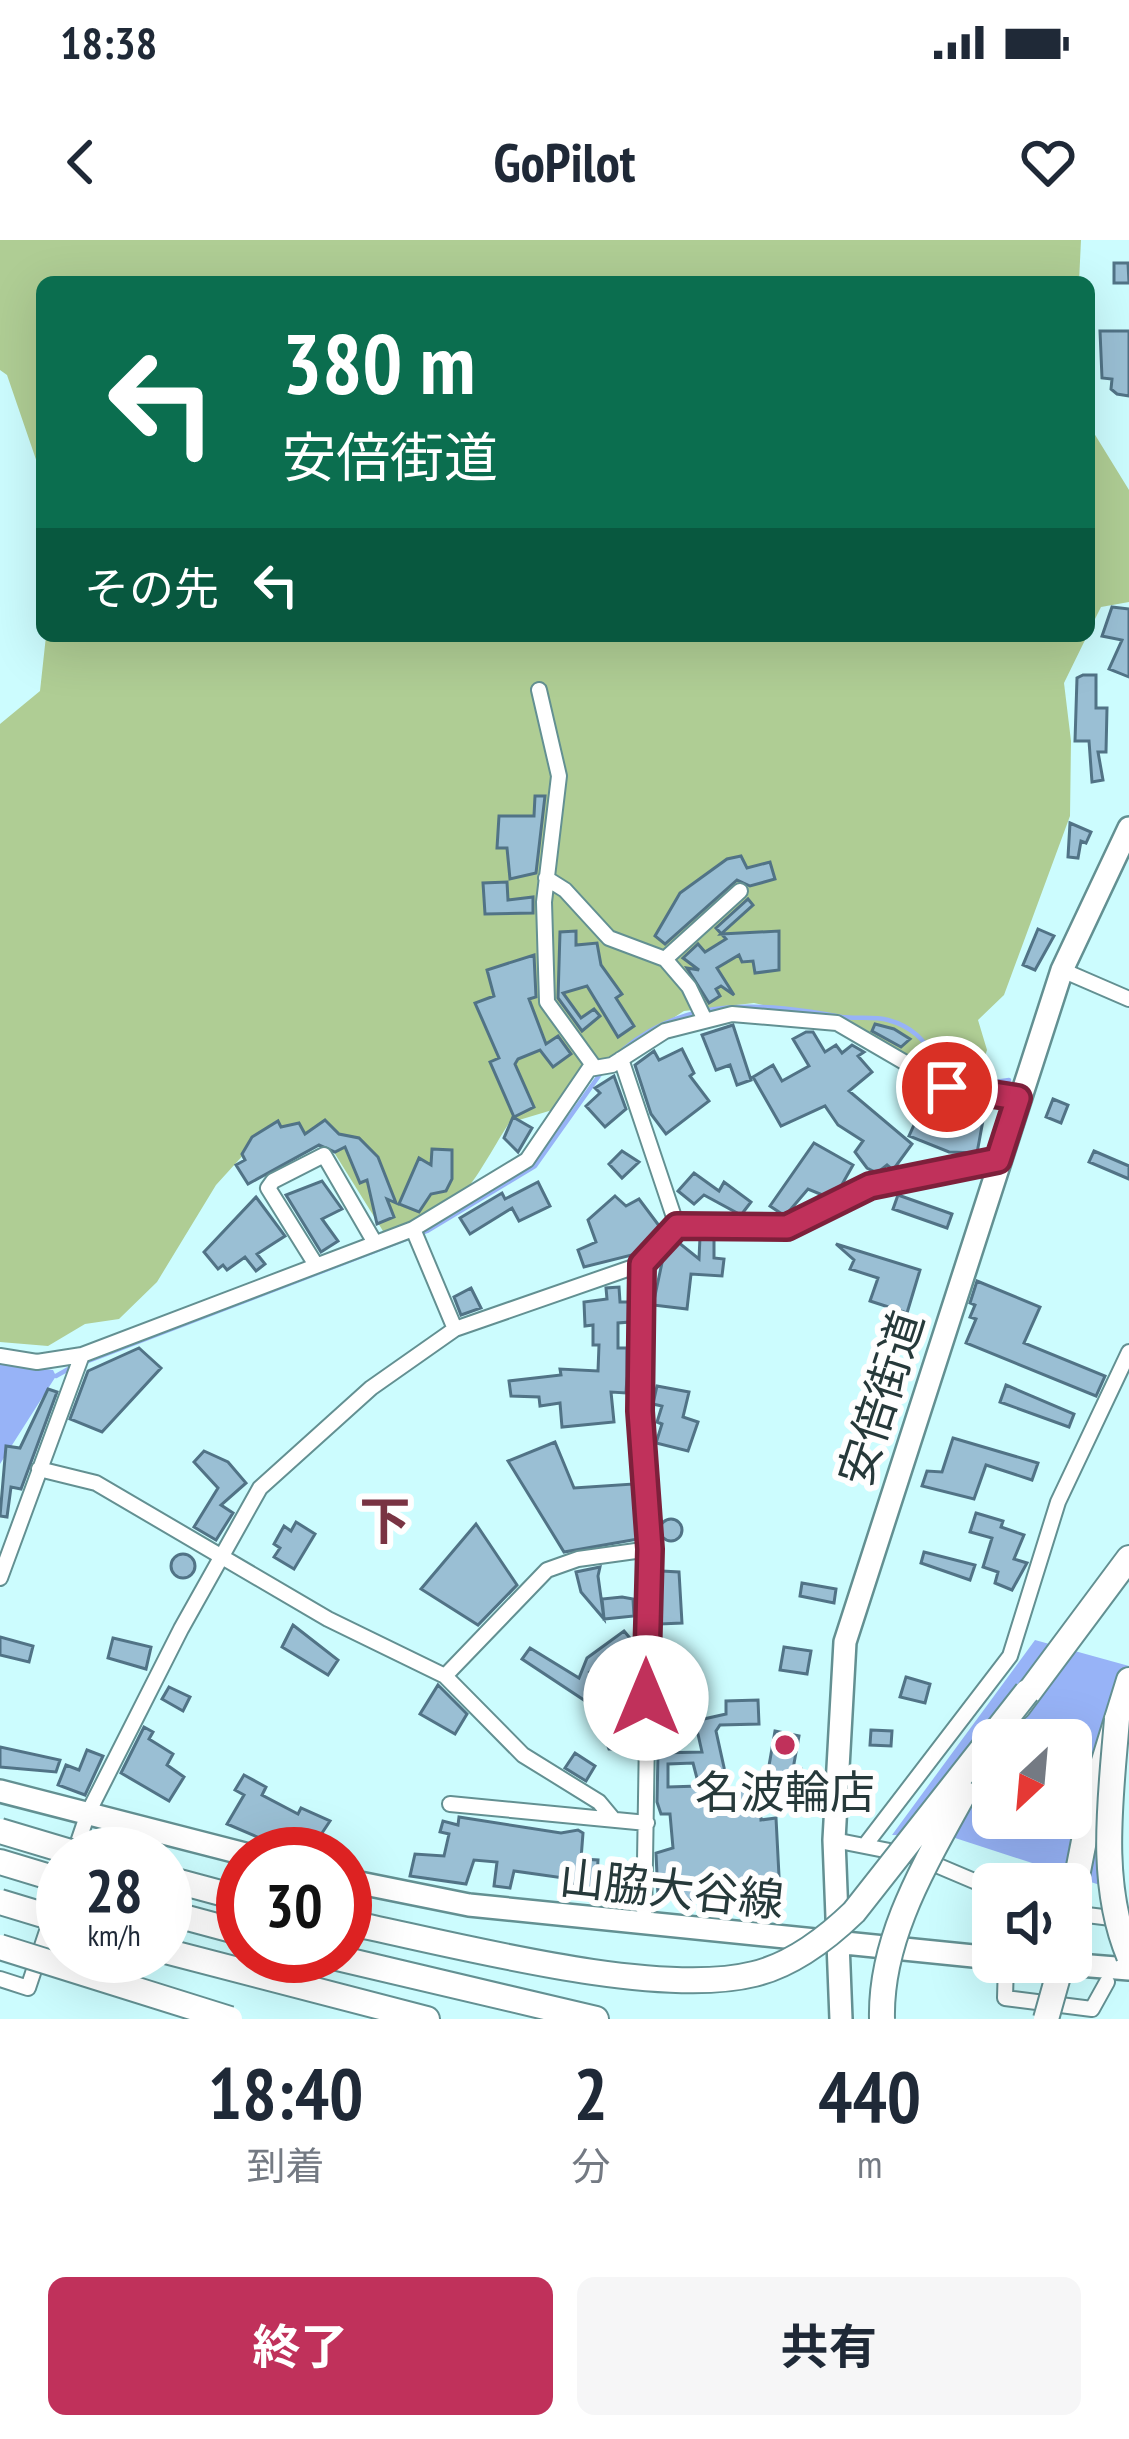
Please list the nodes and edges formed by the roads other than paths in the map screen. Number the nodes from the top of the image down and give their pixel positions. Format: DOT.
graph roads {
  1 [pos="538,690"];
  2 [pos="1129,828"];
  3 [pos="546,878"];
  4 [pos="740,891"];
  5 [pos="664,959"];
  6 [pos="1062,970"];
  7 [pos="1129,1000"];
  8 [pos="705,1020"];
  9 [pos="621,1059"];
  10 [pos="595,1068"];
  11 [pos="1018,1098"];
  12 [pos="998,1160"];
  13 [pos="677,1226"];
  14 [pos="412,1228"];
  15 [pos="376,1243"];
  16 [pos="642,1264"];
  17 [pos="316,1265"];
  18 [pos="455,1329"];
  19 [pos="1129,1352"];
  20 [pos="82,1355"];
  21 [pos="0,1356"];
  22 [pos="39,1469"];
  23 [pos="650,1549"];
  24 [pos="220,1556"];
  25 [pos="1129,1558"];
  26 [pos="0,1578"];
  27 [pos="446,1676"];
  28 [pos="1129,1680"];
  29 [pos="1027,1692"];
  30 [pos="1010,1719"];
  31 [pos="1117,1719"];
  32 [pos="972,1784"];
  33 [pos="0,1791"];
  34 [pos="450,1804"];
  35 [pos="88,1813"];
  36 [pos="614,1820"];
  37 [pos="647,1822"];
  38 [pos="84,1827"];
  39 [pos="0,1831"];
  40 [pos="834,1840"];
  41 [pos="36,1842"];
  42 [pos="866,1844"];
  43 [pos="216,1846"];
  44 [pos="0,1862"];
  45 [pos="1080,1863"];
  46 [pos="36,1873"];
  47 [pos="972,1880"];
  48 [pos="372,1885"];
  49 [pos="0,1902"];
  50 [pos="36,1913"];
  51 [pos="1092,1913"];
  52 [pos="1129,1919"];
  53 [pos="644,1923"];
  54 [pos="372,1927"];
  55 [pos="1129,1929"];
  56 [pos="838,1945"];
  57 [pos="0,1947"];
  58 [pos="972,1956"];
  59 [pos="192,1958"];
  60 [pos="1126,1959"];
  61 [pos="1092,1960"];
  62 [pos="36,1964"];
  63 [pos="372,1966"];
  64 [pos="0,1979"];
  65 [pos="1107,1982"];
  66 [pos="1005,1983"];
  67 [pos="1056,1983"];
  68 [pos="230,2019"];
  69 [pos="427,2019"];
  70 [pos="596,2019"];
  71 [pos="841,2019"];
  72 [pos="882,2019"];
  73 [pos="1046,2019"];
  1 -- 3 [label="street"];
  2 -- 6 [label="main road, 安倍街道"];
  3 -- 5 [label="street"];
  3 -- 10 [label="street"];
  4 -- 5 [label="street"];
  5 -- 8 [label="street"];
  6 -- 7 [label="street"];
  6 -- 11 [label="main road, 安倍街道"];
  8 -- 9 [label="street"];
  8 -- 11 [label="street"];
  9 -- 10 [label="street"];
  9 -- 13 [label="street"];
  10 -- 14 [label="street"];
  11 -- 12 [label="main road, 安倍街道"];
  12 -- 13 [label="street"];
  12 -- 40 [label="main road, 安倍街道"];
  13 -- 16 [label="street"];
  14 -- 15 [label="street"];
  14 -- 18 [label="street"];
  15 -- 17 [label="street"];
  15 -- 17 [label="street"];
  16 -- 18 [label="street"];
  16 -- 23 [label="street"];
  17 -- 20 [label="street"];
  18 -- 24 [label="street"];
  19 -- 42 [label="street"];
  20 -- 21 [label="street"];
  20 -- 22 [label="street"];
  22 -- 24 [label="street"];
  22 -- 26 [label="street"];
  23 -- 27 [label="street"];
  23 -- 37 [label="street"];
  24 -- 27 [label="street"];
  24 -- 35 [label="street"];
  25 -- 29 [label="highway"];
  27 -- 36 [label="street"];
  28 -- 31 [label="highway"];
  29 -- 30 [label="highway, bridge"];
  29 -- 54 [label="highway, bridge"];
  31 -- 45 [label="highway, bridge"];
  31 -- 60 [label="highway, bridge"];
  32 -- 72 [label="highway, bridge"];
  33 -- 35 [label="main road"];
  34 -- 36 [label="street"];
  35 -- 38 [label="street"];
  35 -- 43 [label="main road"];
  36 -- 37 [label="street"];
  37 -- 53 [label="street"];
  39 -- 41 [label="highway, bridge"];
  40 -- 42 [label="street"];
  40 -- 56 [label="main road, 安倍街道"];
  42 -- 47 [label="street"];
  44 -- 46 [label="highway"];
  48 -- 53 [label="main road, 山脇大谷線"];
  49 -- 50 [label="highway, bridge"];
  51 -- 52 [label="street"];
  53 -- 56 [label="main road, 山脇大谷線"];
  55 -- 60 [label="street"];
  56 -- 58 [label="main road, 山脇大谷線"];
  56 -- 71 [label="main road, 安倍街道"];
  57 -- 68 [label="highway, bridge"];
  59 -- 69 [label="highway"];
  60 -- 61 [label="main road"];
  62 -- 64 [label="street"];
  63 -- 70 [label="highway"];
  65 -- 66 [label="street"];
  67 -- 73 [label="highway, bridge"];
}
